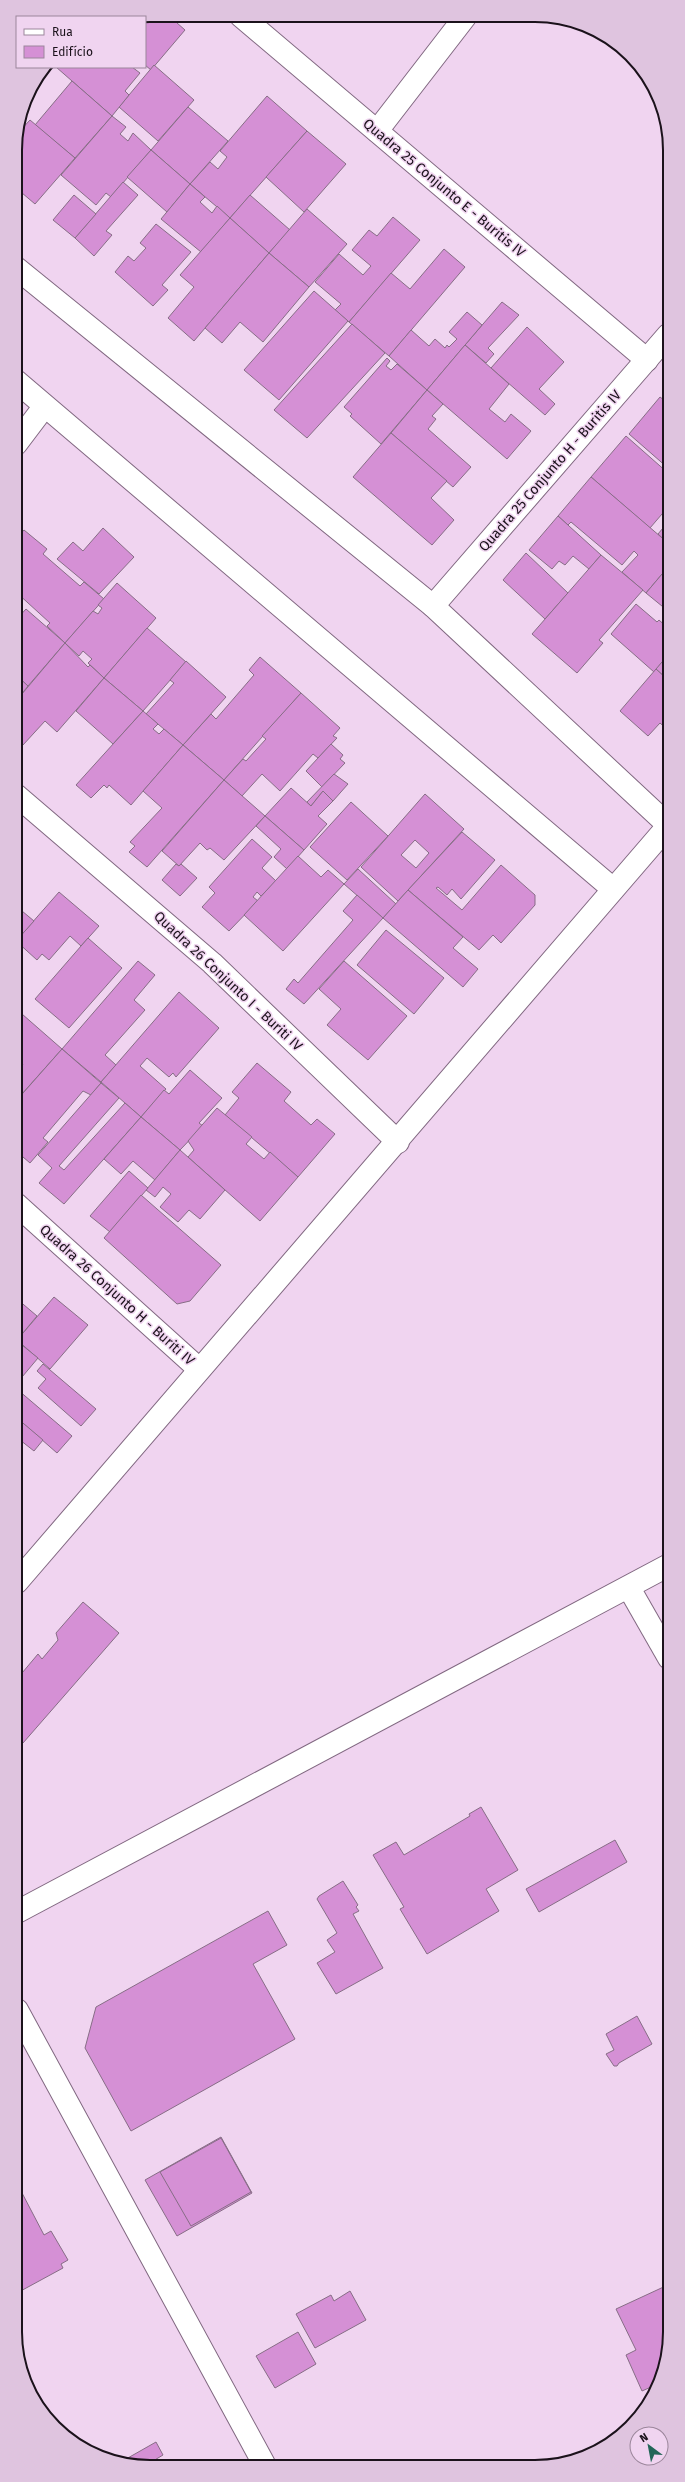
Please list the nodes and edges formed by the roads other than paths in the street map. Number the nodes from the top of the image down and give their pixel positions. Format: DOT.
graph roads {
  1 [pos="248,22"];
  2 [pos="462,22"];
  3 [pos="377,131"];
  4 [pos="22,273"];
  5 [pos="663,341"];
  6 [pos="647,360"];
  7 [pos="22,387"];
  8 [pos="44,407"];
  9 [pos="22,436"];
  10 [pos="433,606"];
  11 [pos="22,800"];
  12 [pos="663,820"];
  13 [pos="663,831"];
  14 [pos="613,889"];
  15 [pos="398,1142"];
  16 [pos="22,1209"];
  17 [pos="200,1369"];
  18 [pos="663,1568"];
  19 [pos="22,1576"];
  20 [pos="629,1588"];
  21 [pos="663,1648"];
  22 [pos="22,1909"];
  23 [pos="22,2019"];
  24 [pos="262,2460"];
  1 -- 3 [label="street, Quadra 25 Conjunto E - Buritis IV"];
  2 -- 3 [label="street"];
  3 -- 6 [label="street, Quadra 25 Conjunto E - Buritis IV"];
  4 -- 10 [label="street"];
  5 -- 6 [label="street, Quadra 25 Conjunto H - Buritis IV"];
  6 -- 10 [label="street, Quadra 25 Conjunto H - Buritis IV"];
  7 -- 8 [label="street"];
  8 -- 9 [label="street"];
  8 -- 14 [label="street"];
  10 -- 12 [label="street"];
  11 -- 15 [label="street, Quadra 26 Conjunto I - Buriti IV"];
  13 -- 14 [label="street"];
  14 -- 15 [label="street"];
  15 -- 17 [label="street"];
  16 -- 17 [label="street, Quadra 26 Conjunto H - Buriti IV"];
  17 -- 19 [label="street"];
  18 -- 20 [label="street"];
  20 -- 21 [label="street"];
  20 -- 22 [label="street"];
  23 -- 24 [label="street"];
}
